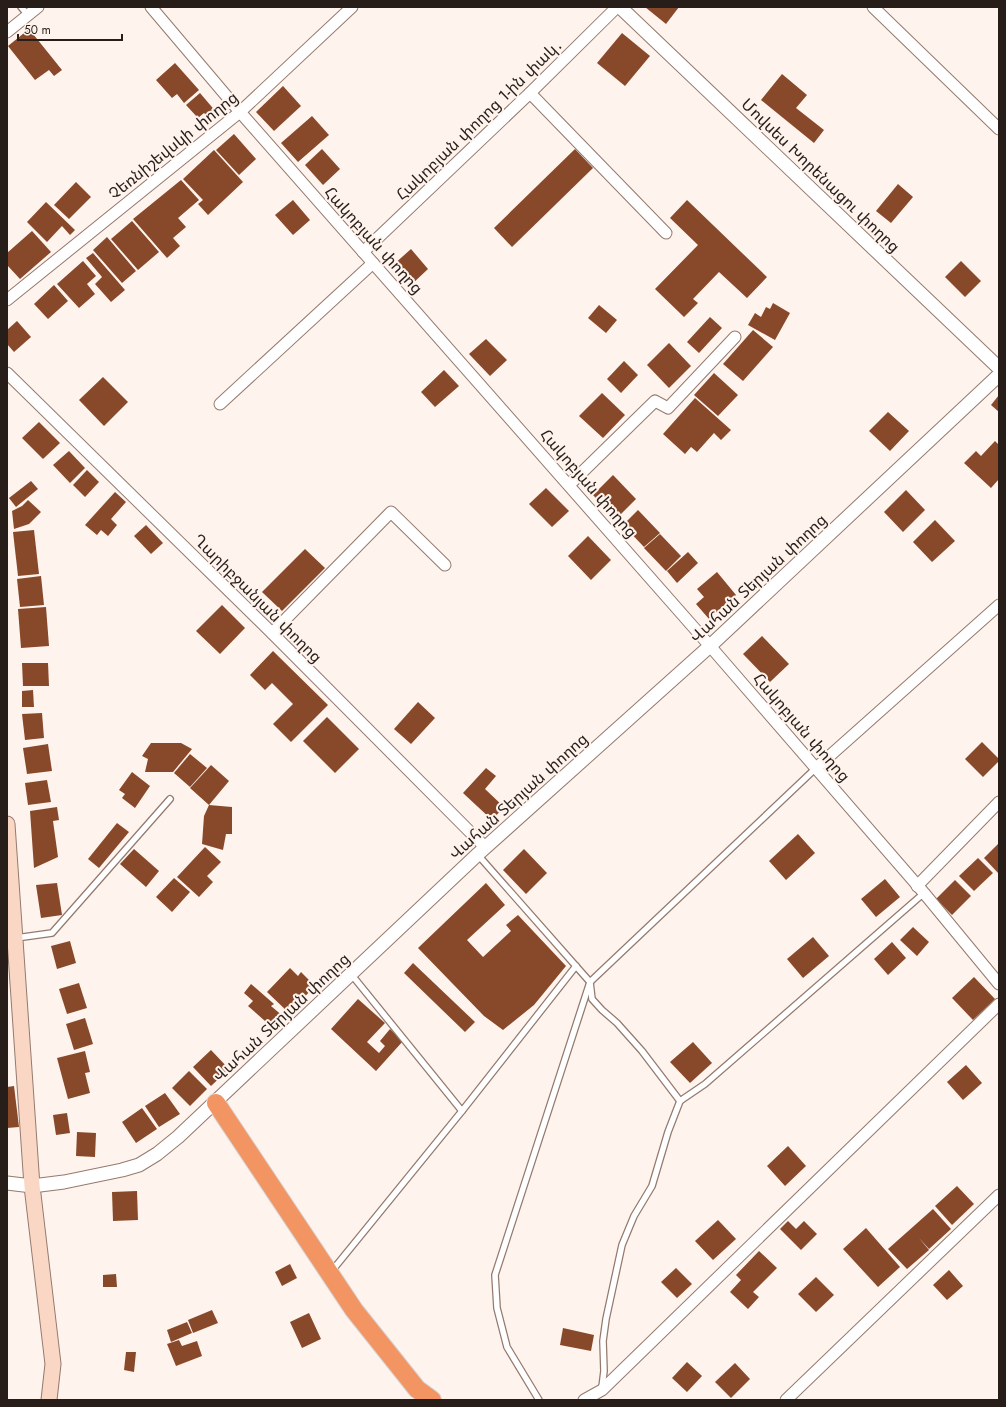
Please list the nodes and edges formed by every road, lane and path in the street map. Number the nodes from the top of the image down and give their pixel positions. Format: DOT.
graph roads {
  1 [pos="38,7"];
  2 [pos="151,7"];
  3 [pos="352,7"];
  4 [pos="617,7"];
  5 [pos="620,7"];
  6 [pos="873,7"];
  7 [pos="25,11"];
  8 [pos="7,32"];
  9 [pos="530,93"];
  10 [pos="240,112"];
  11 [pos="999,129"];
  12 [pos="666,233"];
  13 [pos="362,252"];
  14 [pos="373,263"];
  15 [pos="7,300"];
  16 [pos="735,337"];
  17 [pos="999,368"];
  18 [pos="7,373"];
  19 [pos="999,375"];
  20 [pos="220,404"];
  21 [pos="569,485"];
  22 [pos="445,564"];
  23 [pos="999,605"];
  24 [pos="272,633"];
  25 [pos="710,646"];
  26 [pos="816,768"];
  27 [pos="170,799"];
  28 [pos="999,802"];
  29 [pos="7,824"];
  30 [pos="482,851"];
  31 [pos="920,890"];
  32 [pos="15,938"];
  33 [pos="576,966"];
  34 [pos="351,974"];
  35 [pos="590,982"];
  36 [pos="999,984"];
  37 [pos="999,1004"];
  38 [pos="680,1101"];
  39 [pos="216,1103"];
  40 [pos="462,1111"];
  41 [pos="7,1183"];
  42 [pos="32,1186"];
  43 [pos="999,1195"];
  44 [pos="329,1273"];
  45 [pos="602,1390"];
  46 [pos="49,1400"];
  47 [pos="432,1400"];
  48 [pos="539,1400"];
  49 [pos="584,1400"];
  50 [pos="786,1400"];
  1 -- 7 [label="street"];
  2 -- 10 [label="street, Հակոբյան փողոց"];
  3 -- 10 [label="street, Չեռնիշեվսկի փողոց"];
  4 -- 9 [label="street, Հակոբյան փողոց 1-ին փակ․"];
  5 -- 17 [label="street, Մովսես Խորենացու փողոց"];
  6 -- 11 [label="street"];
  7 -- 8 [label="street"];
  9 -- 12 [label="street"];
  9 -- 13 [label="street, Հակոբյան փողոց 1-ին փակ․"];
  10 -- 13 [label="street, Հակոբյան փողոց"];
  10 -- 15 [label="street, Չեռնիշեվսկի փողոց"];
  13 -- 14 [label="street, Հակոբյան փողոց"];
  14 -- 20 [label="street"];
  14 -- 21 [label="street, Հակոբյան փողոց"];
  16 -- 21 [label="street"];
  18 -- 24 [label="street, Ղարիբջանյան փողոց"];
  19 -- 25 [label="street, Վահան Տերյան փողոց"];
  21 -- 25 [label="street, Հակոբյան փողոց"];
  22 -- 24 [label="street"];
  23 -- 26 [label="street"];
  24 -- 30 [label="street, Ղարիբջանյան փողոց"];
  25 -- 26 [label="street, Հակոբյան փողոց"];
  25 -- 30 [label="street, Վահան Տերյան փողոց"];
  26 -- 31 [label="street, Հակոբյան փողոց"];
  26 -- 35 [label="lane"];
  27 -- 32 [label="lane"];
  28 -- 31 [label="street"];
  29 -- 32 [label="main road"];
  30 -- 33 [label="lane"];
  30 -- 34 [label="street, Վահան Տերյան փողոց"];
  31 -- 36 [label="street, Հակոբյան փողոց"];
  31 -- 38 [label="lane"];
  32 -- 42 [label="main road"];
  33 -- 35 [label="lane"];
  33 -- 40 [label="lane"];
  34 -- 39 [label="street, Վահան Տերյան փողոց"];
  34 -- 40 [label="lane"];
  35 -- 38 [label="lane"];
  35 -- 48 [label="lane"];
  37 -- 45 [label="street"];
  38 -- 45 [label="lane"];
  39 -- 42 [label="street, Վահան Տերյան փողոց"];
  39 -- 44 [label="highway"];
  40 -- 44 [label="lane"];
  41 -- 42 [label="street, Վահան Տերյան փողոց"];
  42 -- 46 [label="main road"];
  43 -- 50 [label="street"];
  44 -- 47 [label="highway"];
  45 -- 49 [label="street"];
}
